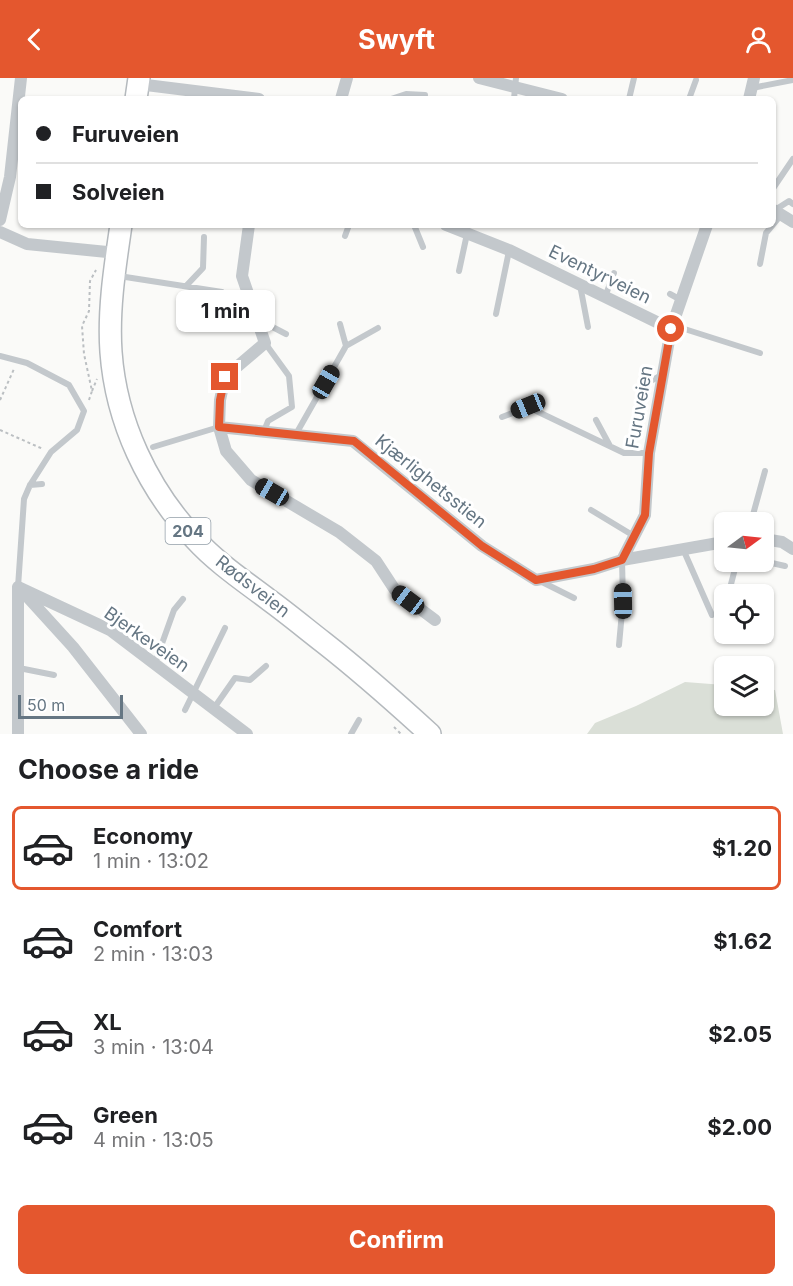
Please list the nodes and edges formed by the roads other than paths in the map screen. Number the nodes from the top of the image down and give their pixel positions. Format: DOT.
graph roads {
  1 [pos="21,78"];
  2 [pos="347,78"];
  3 [pos="479,78"];
  4 [pos="634,78"];
  5 [pos="696,80"];
  6 [pos="793,80"];
  7 [pos="138,87"];
  8 [pos="516,88"];
  9 [pos="751,88"];
  10 [pos="425,95"];
  11 [pos="19,96"];
  12 [pos="210,96"];
  13 [pos="342,96"];
  14 [pos="400,96"];
  15 [pos="549,96"];
  16 [pos="630,96"];
  17 [pos="690,96"];
  18 [pos="18,105"];
  19 [pos="793,159"];
  20 [pos="776,184"];
  21 [pos="793,204"];
  22 [pos="776,211"];
  23 [pos="0,220"];
  24 [pos="793,222"];
  25 [pos="121,228"];
  26 [pos="249,228"];
  27 [pos="348,228"];
  28 [pos="415,228"];
  29 [pos="453,228"];
  30 [pos="706,228"];
  31 [pos="768,228"];
  32 [pos="0,232"];
  33 [pos="467,234"];
  34 [pos="345,236"];
  35 [pos="204,237"];
  36 [pos="423,247"];
  37 [pos="509,250"];
  38 [pos="117,253"];
  39 [pos="760,264"];
  40 [pos="107,271"];
  41 [pos="459,271"];
  42 [pos="614,273"];
  43 [pos="580,285"];
  44 [pos="186,286"];
  45 [pos="605,297"];
  46 [pos="255,313"];
  47 [pos="496,314"];
  48 [pos="340,324"];
  49 [pos="588,327"];
  50 [pos="672,327"];
  51 [pos="378,328"];
  52 [pos="286,334"];
  53 [pos="265,343"];
  54 [pos="346,346"];
  55 [pos="760,353"];
  56 [pos="0,356"];
  57 [pos="663,374"];
  58 [pos="644,385"];
  59 [pos="502,417"];
  60 [pos="596,420"];
  61 [pos="219,427"];
  62 [pos="264,432"];
  63 [pos="295,435"];
  64 [pos="153,447"];
  65 [pos="610,447"];
  66 [pos="649,453"];
  67 [pos="765,471"];
  68 [pos="42,484"];
  69 [pos="30,485"];
  70 [pos="591,510"];
  71 [pos="754,512"];
  72 [pos="634,536"];
  73 [pos="774,541"];
  74 [pos="714,544"];
  75 [pos="683,549"];
  76 [pos="793,549"];
  77 [pos="622,560"];
  78 [pos="774,563"];
  79 [pos="785,566"];
  80 [pos="536,580"];
  81 [pos="18,587"];
  82 [pos="574,598"];
  83 [pos="183,599"];
  84 [pos="712,615"];
  85 [pos="435,620"];
  86 [pos="225,628"];
  87 [pos="619,645"];
  88 [pos="154,664"];
  89 [pos="266,666"];
  90 [pos="19,668"];
  91 [pos="54,675"];
  92 [pos="194,693"];
  93 [pos="213,708"];
  94 [pos="185,710"];
  95 [pos="359,720"];
  96 [pos="18,734"];
  97 [pos="141,734"];
  98 [pos="247,734"];
  99 [pos="351,734"];
  100 [pos="430,734"];
  1 -- 11 [label="street"];
  2 -- 13 [label="street"];
  3 -- 8 [label="street"];
  4 -- 16 [label="lane"];
  5 -- 17 [label="lane"];
  6 -- 9 [label="lane"];
  7 -- 12 [label="street"];
  8 -- 15 [label="street"];
  10 -- 14 [label="lane"];
  18 -- 23 [label="street"];
  19 -- 20 [label="lane"];
  21 -- 22 [label="lane"];
  22 -- 24 [label="street"];
  25 -- 38 [label="highway, Rødsveien / 204"];
  26 -- 46 [label="street"];
  27 -- 34 [label="lane"];
  28 -- 36 [label="lane"];
  29 -- 33 [label="street, Eventyrveien"];
  30 -- 50 [label="street, Furuveien"];
  31 -- 39 [label="lane"];
  32 -- 38 [label="street"];
  33 -- 37 [label="street, Eventyrveien"];
  33 -- 41 [label="lane"];
  35 -- 44 [label="lane"];
  37 -- 43 [label="street, Eventyrveien"];
  37 -- 47 [label="lane"];
  38 -- 40 [label="highway, Rødsveien / 204"];
  40 -- 44 [label="lane"];
  40 -- 100 [label="highway, Rødsveien / 204"];
  42 -- 45 [label="lane"];
  43 -- 45 [label="street, Eventyrveien"];
  43 -- 49 [label="lane"];
  44 -- 46 [label="lane"];
  45 -- 50 [label="street, Eventyrveien"];
  46 -- 52 [label="lane"];
  46 -- 53 [label="street"];
  48 -- 54 [label="lane"];
  50 -- 55 [label="lane"];
  50 -- 57 [label="street, Furuveien"];
  51 -- 54 [label="lane"];
  53 -- 61 [label="street"];
  53 -- 62 [label="lane"];
  54 -- 63 [label="lane"];
  56 -- 69 [label="lane"];
  57 -- 58 [label="lane"];
  57 -- 66 [label="street, Furuveien"];
  59 -- 65 [label="lane"];
  60 -- 65 [label="lane"];
  61 -- 62 [label="street, Kjærlighetsstien"];
  61 -- 64 [label="lane"];
  61 -- 85 [label="street"];
  62 -- 63 [label="street, Kjærlighetsstien"];
  63 -- 80 [label="street, Kjærlighetsstien"];
  65 -- 66 [label="lane"];
  66 -- 72 [label="street, Furuveien"];
  67 -- 71 [label="lane"];
  68 -- 69 [label="lane"];
  69 -- 81 [label="lane"];
  70 -- 72 [label="lane"];
  72 -- 77 [label="street, Furuveien"];
  73 -- 76 [label="street"];
  74 -- 75 [label="street"];
  75 -- 77 [label="street"];
  75 -- 84 [label="lane"];
  77 -- 80 [label="street"];
  77 -- 87 [label="lane"];
  78 -- 79 [label="lane"];
  80 -- 82 [label="lane"];
  81 -- 88 [label="street, Bjerkeveien"];
  81 -- 90 [label="street"];
  81 -- 97 [label="street"];
  83 -- 88 [label="lane"];
  86 -- 92 [label="lane"];
  88 -- 92 [label="street, Bjerkeveien"];
  89 -- 93 [label="lane"];
  90 -- 91 [label="lane"];
  90 -- 96 [label="street"];
  92 -- 93 [label="street, Bjerkeveien"];
  92 -- 94 [label="lane"];
  93 -- 98 [label="street, Bjerkeveien"];
  95 -- 99 [label="lane"];
}
